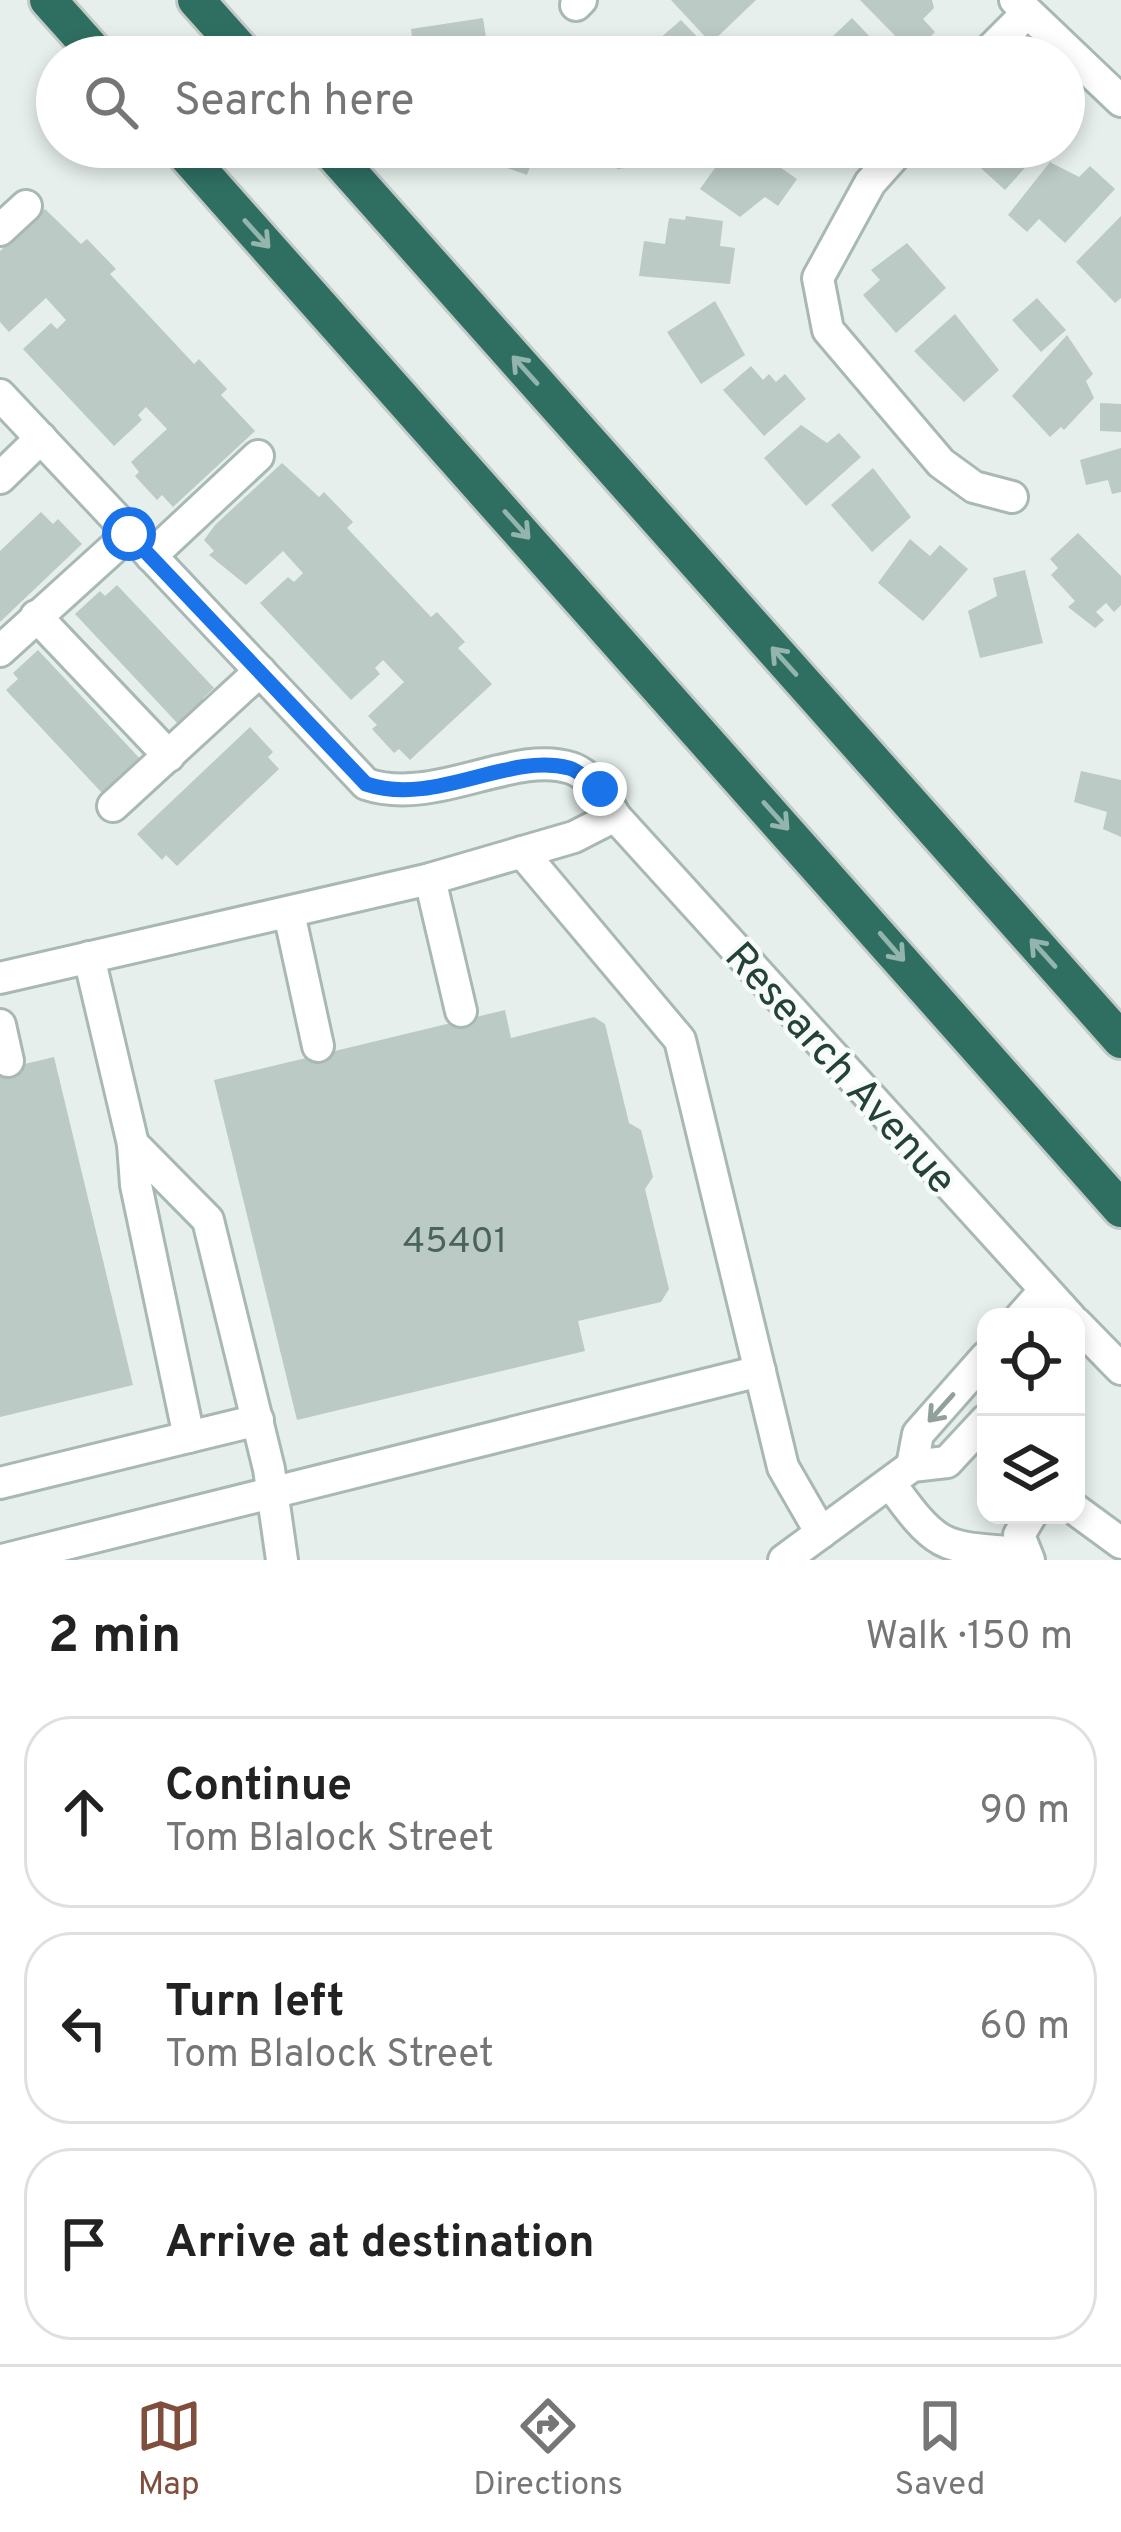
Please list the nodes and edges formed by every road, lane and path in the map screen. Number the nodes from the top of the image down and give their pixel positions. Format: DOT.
graph roads {
  1 [pos="48,0"];
  2 [pos="196,0"];
  3 [pos="1020,7"];
  4 [pos="80,36"];
  5 [pos="228,36"];
  6 [pos="999,36"];
  7 [pos="1051,36"];
  8 [pos="1085,67"];
  9 [pos="1121,100"];
  10 [pos="198,168"];
  11 [pos="346,168"];
  12 [pos="883,168"];
  13 [pos="26,206"];
  14 [pos="0,230"];
  15 [pos="0,395"];
  16 [pos="41,438"];
  17 [pos="249,474"];
  18 [pos="0,478"];
  19 [pos="1012,497"];
  20 [pos="140,545"];
  21 [pos="37,616"];
  22 [pos="0,651"];
  23 [pos="260,671"];
  24 [pos="169,756"];
  25 [pos="113,806"];
  26 [pos="615,816"];
  27 [pos="522,852"];
  28 [pos="430,879"];
  29 [pos="289,913"];
  30 [pos="89,957"];
  31 [pos="0,978"];
  32 [pos="461,1011"];
  33 [pos="0,1024"];
  34 [pos="1121,1040"];
  35 [pos="318,1046"];
  36 [pos="8,1061"];
  37 [pos="133,1144"];
  38 [pos="1121,1208"];
  39 [pos="1044,1291"];
  40 [pos="1029,1308"];
  41 [pos="1061,1308"];
  42 [pos="1085,1332"];
  43 [pos="977,1367"];
  44 [pos="1121,1370"];
  45 [pos="760,1371"];
  46 [pos="258,1420"];
  47 [pos="977,1430"];
  48 [pos="189,1437"];
  49 [pos="901,1474"];
  50 [pos="0,1483"];
  51 [pos="273,1493"];
  52 [pos="1085,1517"];
  53 [pos="1025,1524"];
  54 [pos="821,1533"];
  55 [pos="1121,1543"];
  56 [pos="1027,1557"];
  57 [pos="2,1560"];
  58 [pos="282,1560"];
  59 [pos="784,1560"];
  1 -- 4 [label="highway"];
  2 -- 5 [label="highway"];
  3 -- 6 [label="street"];
  3 -- 7 [label="street"];
  8 -- 9 [label="street"];
  10 -- 38 [label="highway, one-way"];
  34 -- 11 [label="highway, one-way"];
  12 -- 19 [label="street"];
  13 -- 14 [label="street"];
  15 -- 16 [label="street"];
  16 -- 18 [label="street"];
  16 -- 20 [label="street"];
  17 -- 20 [label="street"];
  20 -- 21 [label="street"];
  20 -- 23 [label="street"];
  21 -- 22 [label="street"];
  21 -- 24 [label="street"];
  23 -- 24 [label="street"];
  23 -- 26 [label="street, Research Avenue"];
  24 -- 25 [label="street"];
  26 -- 27 [label="street"];
  26 -- 39 [label="street, Research Avenue"];
  27 -- 28 [label="street"];
  27 -- 45 [label="street"];
  28 -- 29 [label="street"];
  28 -- 32 [label="street"];
  29 -- 30 [label="street"];
  29 -- 35 [label="street"];
  30 -- 31 [label="street"];
  30 -- 37 [label="street"];
  33 -- 36 [label="street"];
  37 -- 46 [label="street"];
  37 -- 48 [label="street"];
  39 -- 40 [label="street"];
  39 -- 41 [label="street, Research Avenue"];
  42 -- 44 [label="street, Research Avenue"];
  43 -- 49 [label="street, one-way"];
  45 -- 51 [label="street"];
  45 -- 54 [label="street"];
  46 -- 48 [label="street"];
  46 -- 51 [label="street"];
  47 -- 49 [label="street"];
  48 -- 50 [label="street"];
  49 -- 54 [label="street"];
  49 -- 56 [label="street"];
  51 -- 57 [label="street"];
  51 -- 58 [label="street"];
  52 -- 55 [label="street"];
  53 -- 56 [label="street"];
  54 -- 59 [label="street"];
}
